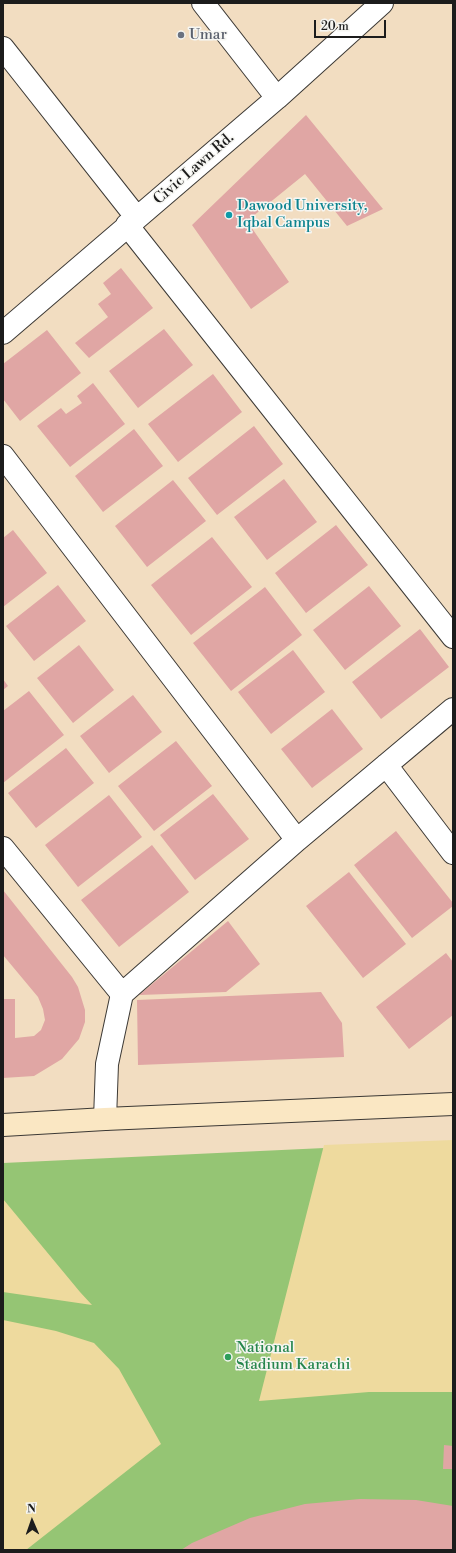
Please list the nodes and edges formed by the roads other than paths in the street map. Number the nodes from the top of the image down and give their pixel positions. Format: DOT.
graph roads {
  1 [pos="203,3"];
  2 [pos="382,3"];
  3 [pos="3,48"];
  4 [pos="276,98"];
  5 [pos="132,222"];
  6 [pos="3,333"];
  7 [pos="3,456"];
  8 [pos="453,638"];
  9 [pos="453,709"];
  10 [pos="386,765"];
  11 [pos="297,840"];
  12 [pos="3,848"];
  13 [pos="453,853"];
  14 [pos="122,994"];
  15 [pos="453,1104"];
  16 [pos="105,1119"];
  17 [pos="3,1125"];
  1 -- 4 [label="street"];
  2 -- 4 [label="street, Civic Lawn Rd."];
  3 -- 5 [label="street"];
  4 -- 5 [label="street, Civic Lawn Rd."];
  5 -- 6 [label="street, Civic Lawn Rd."];
  5 -- 8 [label="street"];
  7 -- 11 [label="street"];
  9 -- 10 [label="street"];
  10 -- 11 [label="street"];
  10 -- 13 [label="street"];
  11 -- 14 [label="street"];
  12 -- 14 [label="street"];
  14 -- 16 [label="street"];
  15 -- 16 [label="street"];
  16 -- 17 [label="street"];
}
